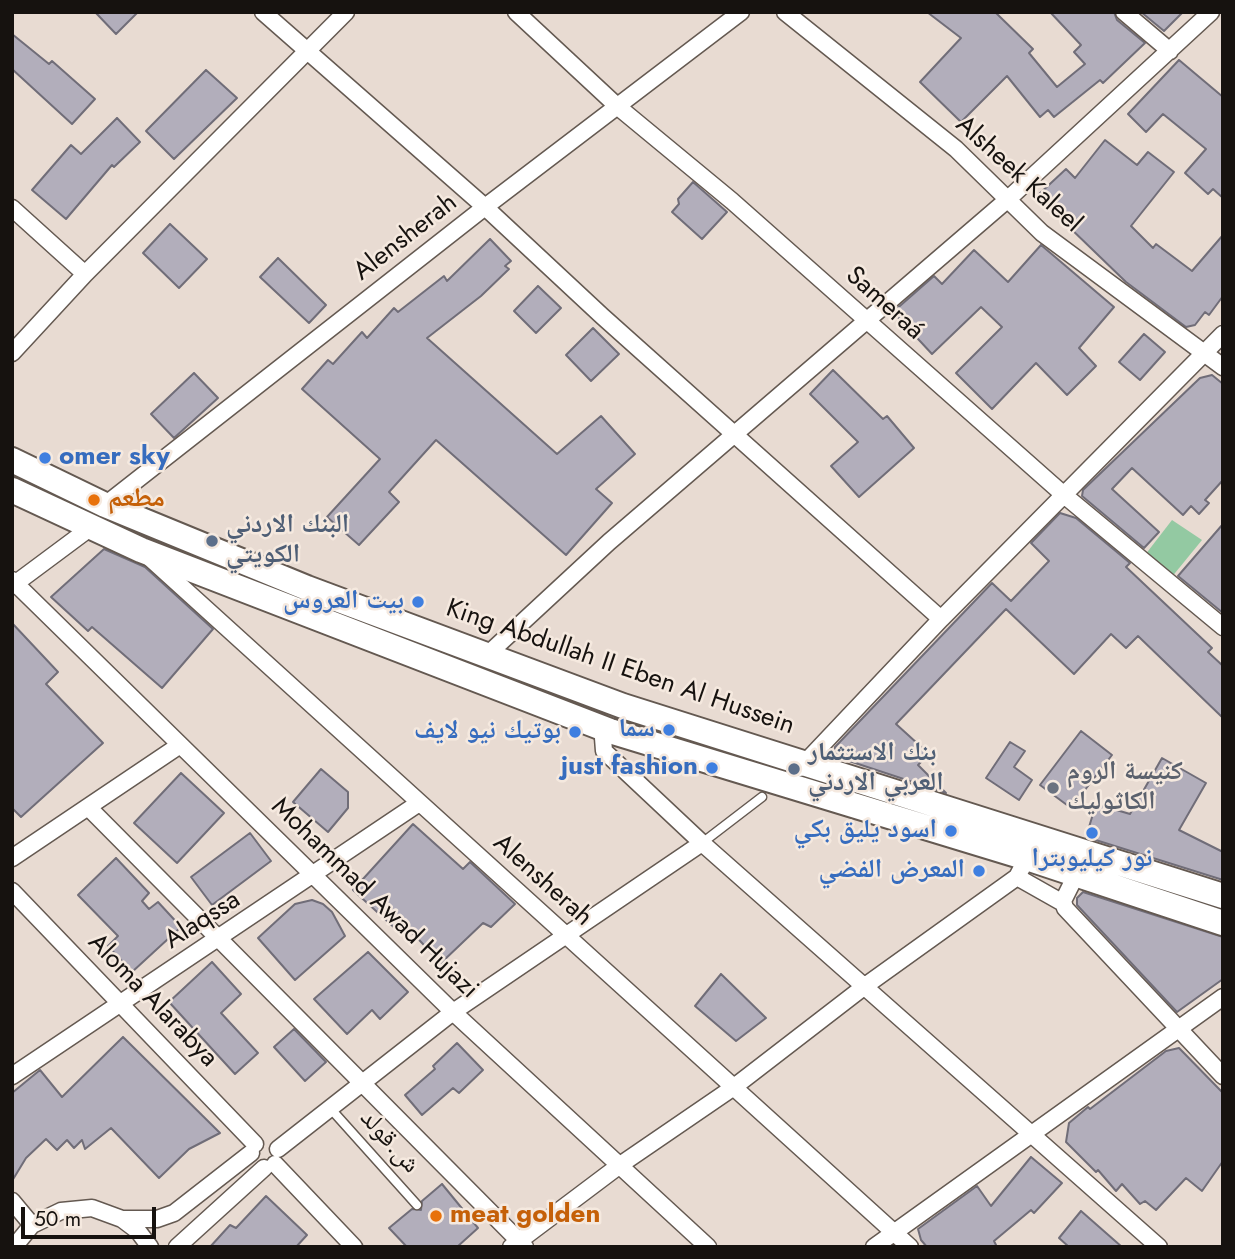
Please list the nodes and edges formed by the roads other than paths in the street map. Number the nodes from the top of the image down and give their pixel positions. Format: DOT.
graph roads {
  1 [pos="263,12"];
  2 [pos="346,12"];
  3 [pos="516,12"];
  4 [pos="741,12"];
  5 [pos="785,12"];
  6 [pos="1124,12"];
  7 [pos="1211,12"];
  8 [pos="307,51"];
  9 [pos="1170,51"];
  10 [pos="617,106"];
  11 [pos="1007,200"];
  12 [pos="485,207"];
  13 [pos="12,208"];
  14 [pos="85,274"];
  15 [pos="866,322"];
  16 [pos="1223,334"];
  17 [pos="12,353"];
  18 [pos="1204,353"];
  19 [pos="1223,367"];
  20 [pos="734,435"];
  21 [pos="12,460"];
  22 [pos="12,490"];
  23 [pos="1064,495"];
  24 [pos="100,515"];
  25 [pos="141,550"];
  26 [pos="13,583"];
  27 [pos="941,619"];
  28 [pos="1223,627"];
  29 [pos="487,655"];
  30 [pos="610,731"];
  31 [pos="180,745"];
  32 [pos="803,763"];
  33 [pos="789,785"];
  34 [pos="762,797"];
  35 [pos="419,803"];
  36 [pos="89,808"];
  37 [pos="702,843"];
  38 [pos="12,858"];
  39 [pos="1022,868"];
  40 [pos="315,875"];
  41 [pos="1076,876"];
  42 [pos="12,891"];
  43 [pos="1223,896"];
  44 [pos="1063,903"];
  45 [pos="1223,923"];
  46 [pos="566,936"];
  47 [pos="221,939"];
  48 [pos="865,986"];
  49 [pos="1223,997"];
  50 [pos="121,1003"];
  51 [pos="453,1012"];
  52 [pos="1178,1030"];
  53 [pos="12,1076"];
  54 [pos="1223,1076"];
  55 [pos="362,1083"];
  56 [pos="734,1087"];
  57 [pos="330,1108"];
  58 [pos="1032,1133"];
  59 [pos="253,1149"];
  60 [pos="273,1160"];
  61 [pos="620,1165"];
  62 [pos="12,1201"];
  63 [pos="417,1205"];
  64 [pos="122,1219"];
  65 [pos="33,1225"];
  66 [pos="894,1232"];
  67 [pos="518,1245"];
  68 [pos="14,1247"];
  69 [pos="150,1247"];
  70 [pos="177,1247"];
  71 [pos="354,1247"];
  72 [pos="708,1247"];
  73 [pos="874,1247"];
  74 [pos="910,1247"];
  75 [pos="1159,1247"];
  1 -- 8 [label="street"];
  2 -- 8 [label="street"];
  3 -- 10 [label="street, Sameraá"];
  4 -- 10 [label="street, Alensherah"];
  5 -- 11 [label="street, Alsheek Kaleel"];
  6 -- 9 [label="street"];
  7 -- 9 [label="street"];
  8 -- 12 [label="street"];
  8 -- 14 [label="street"];
  9 -- 11 [label="street"];
  10 -- 12 [label="street, Alensherah"];
  10 -- 15 [label="street, Sameraá"];
  11 -- 15 [label="street"];
  11 -- 18 [label="street, Alsheek Kaleel"];
  12 -- 20 [label="street"];
  12 -- 24 [label="street, Alensherah"];
  13 -- 14 [label="street"];
  14 -- 17 [label="street"];
  15 -- 20 [label="street"];
  15 -- 23 [label="street, Sameraá"];
  16 -- 18 [label="street"];
  18 -- 19 [label="street, Alsheek Kaleel"];
  18 -- 23 [label="street"];
  20 -- 27 [label="street"];
  20 -- 29 [label="street"];
  21 -- 24 [label="main road, King Abdullah II Eben Al Hussein"];
  22 -- 24 [label="main road, King Abdullah II Eben Al Hussein"];
  23 -- 27 [label="street"];
  23 -- 28 [label="street, Sameraá"];
  24 -- 25 [label="main road, King Abdullah II Eben Al Hussein"];
  24 -- 26 [label="street, Alensherah"];
  24 -- 29 [label="main road, King Abdullah II Eben Al Hussein"];
  25 -- 30 [label="main road, King Abdullah II Eben Al Hussein"];
  25 -- 35 [label="street, Alensherah"];
  26 -- 31 [label="street, Mohammad Awad Hujazi"];
  27 -- 32 [label="street"];
  29 -- 32 [label="main road, King Abdullah II Eben Al Hussein"];
  30 -- 33 [label="main road, King Abdullah II Eben Al Hussein"];
  30 -- 37 [label="street"];
  31 -- 36 [label="street"];
  31 -- 40 [label="street, Mohammad Awad Hujazi"];
  32 -- 33 [label="street"];
  32 -- 43 [label="main road, King Abdullah II Eben Al Hussein"];
  33 -- 39 [label="main road, King Abdullah II Eben Al Hussein"];
  34 -- 37 [label="lane"];
  35 -- 40 [label="street, Alaqssa"];
  35 -- 46 [label="street, Alensherah"];
  36 -- 38 [label="street"];
  36 -- 47 [label="street"];
  37 -- 46 [label="street"];
  37 -- 48 [label="street"];
  39 -- 41 [label="main road, King Abdullah II Eben Al Hussein"];
  39 -- 44 [label="street"];
  39 -- 48 [label="street"];
  40 -- 47 [label="street, Alaqssa"];
  40 -- 51 [label="street, Mohammad Awad Hujazi"];
  41 -- 44 [label="street"];
  41 -- 45 [label="main road, King Abdullah II Eben Al Hussein"];
  42 -- 50 [label="street, Aloma Alarabya"];
  44 -- 52 [label="street"];
  46 -- 51 [label="street"];
  46 -- 56 [label="street, Alensherah"];
  47 -- 50 [label="street, Alaqssa"];
  47 -- 55 [label="street"];
  48 -- 56 [label="street"];
  48 -- 58 [label="street"];
  49 -- 52 [label="street"];
  50 -- 53 [label="street, Alaqssa"];
  50 -- 59 [label="street, Aloma Alarabya"];
  51 -- 55 [label="street"];
  51 -- 61 [label="street, Mohammad Awad Hujazi"];
  52 -- 54 [label="street"];
  52 -- 58 [label="street"];
  55 -- 57 [label="street"];
  55 -- 67 [label="street"];
  56 -- 61 [label="street"];
  56 -- 66 [label="street, Alensherah"];
  57 -- 60 [label="street"];
  57 -- 63 [label="lane, ش.قولد"];
  58 -- 66 [label="street"];
  58 -- 75 [label="street"];
  59 -- 60 [label="street, Aloma Alarabya"];
  59 -- 60 [label="street"];
  59 -- 64 [label="street"];
  60 -- 70 [label="street"];
  60 -- 71 [label="street"];
  61 -- 67 [label="street"];
  61 -- 72 [label="street, Mohammad Awad Hujazi"];
  62 -- 65 [label="street"];
  64 -- 65 [label="street"];
  64 -- 69 [label="street"];
  65 -- 68 [label="street"];
  66 -- 73 [label="street"];
  66 -- 74 [label="street, Alensherah"];
}
